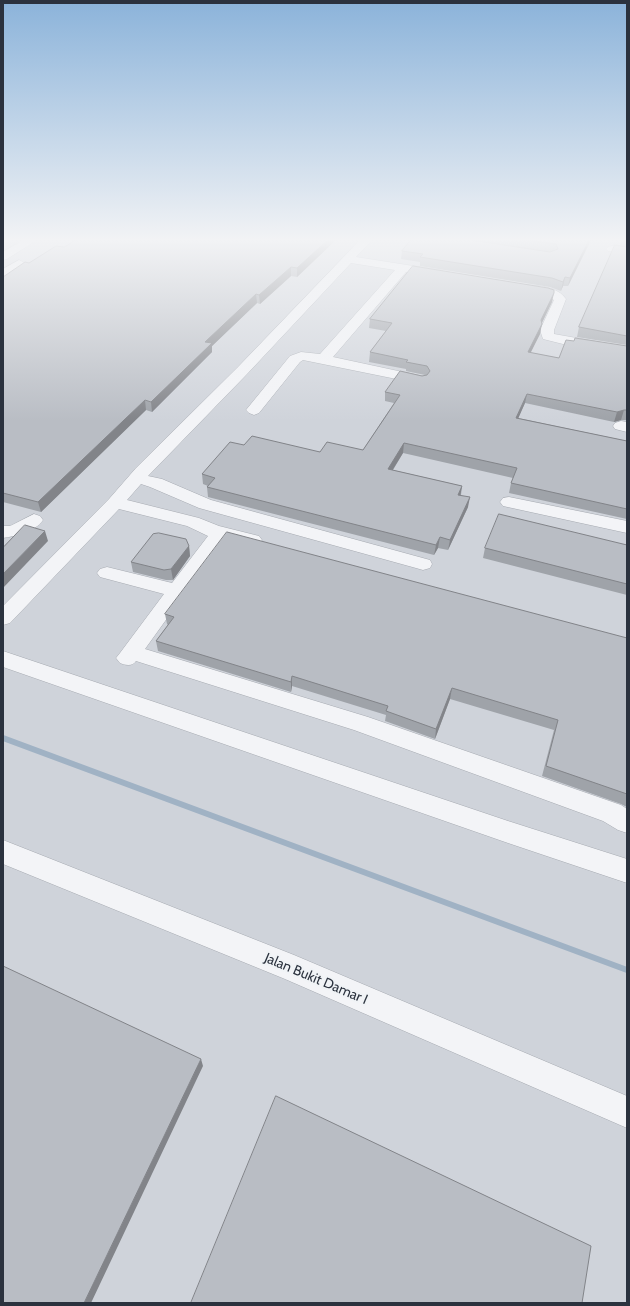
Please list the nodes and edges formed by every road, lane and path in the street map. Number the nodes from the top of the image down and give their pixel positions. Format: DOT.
graph roads {
  1 [pos="309,299"];
  2 [pos="376,299"];
  3 [pos="560,299"];
  4 [pos="627,351"];
  5 [pos="323,360"];
  6 [pos="421,380"];
  7 [pos="254,410"];
  8 [pos="138,478"];
  9 [pos="509,502"];
  10 [pos="115,503"];
  11 [pos="34,520"];
  12 [pos="627,527"];
  13 [pos="213,530"];
  14 [pos="3,532"];
  15 [pos="273,545"];
  16 [pos="423,564"];
  17 [pos="107,573"];
  18 [pos="177,591"];
  19 [pos="3,618"];
  20 [pos="3,659"];
  21 [pos="627,822"];
  22 [pos="3,852"];
  23 [pos="627,871"];
  24 [pos="627,1112"];
  1 -- 8 [label="street"];
  2 -- 5 [label="street"];
  3 -- 4 [label="street"];
  5 -- 6 [label="street"];
  5 -- 7 [label="street"];
  8 -- 10 [label="street"];
  8 -- 16 [label="street"];
  9 -- 12 [label="street"];
  10 -- 13 [label="street"];
  10 -- 19 [label="street"];
  11 -- 14 [label="street"];
  13 -- 15 [label="street"];
  13 -- 18 [label="street"];
  17 -- 18 [label="street"];
  18 -- 21 [label="street"];
  20 -- 23 [label="street"];
  22 -- 24 [label="street, Jalan Bukit Damar I"];
}
